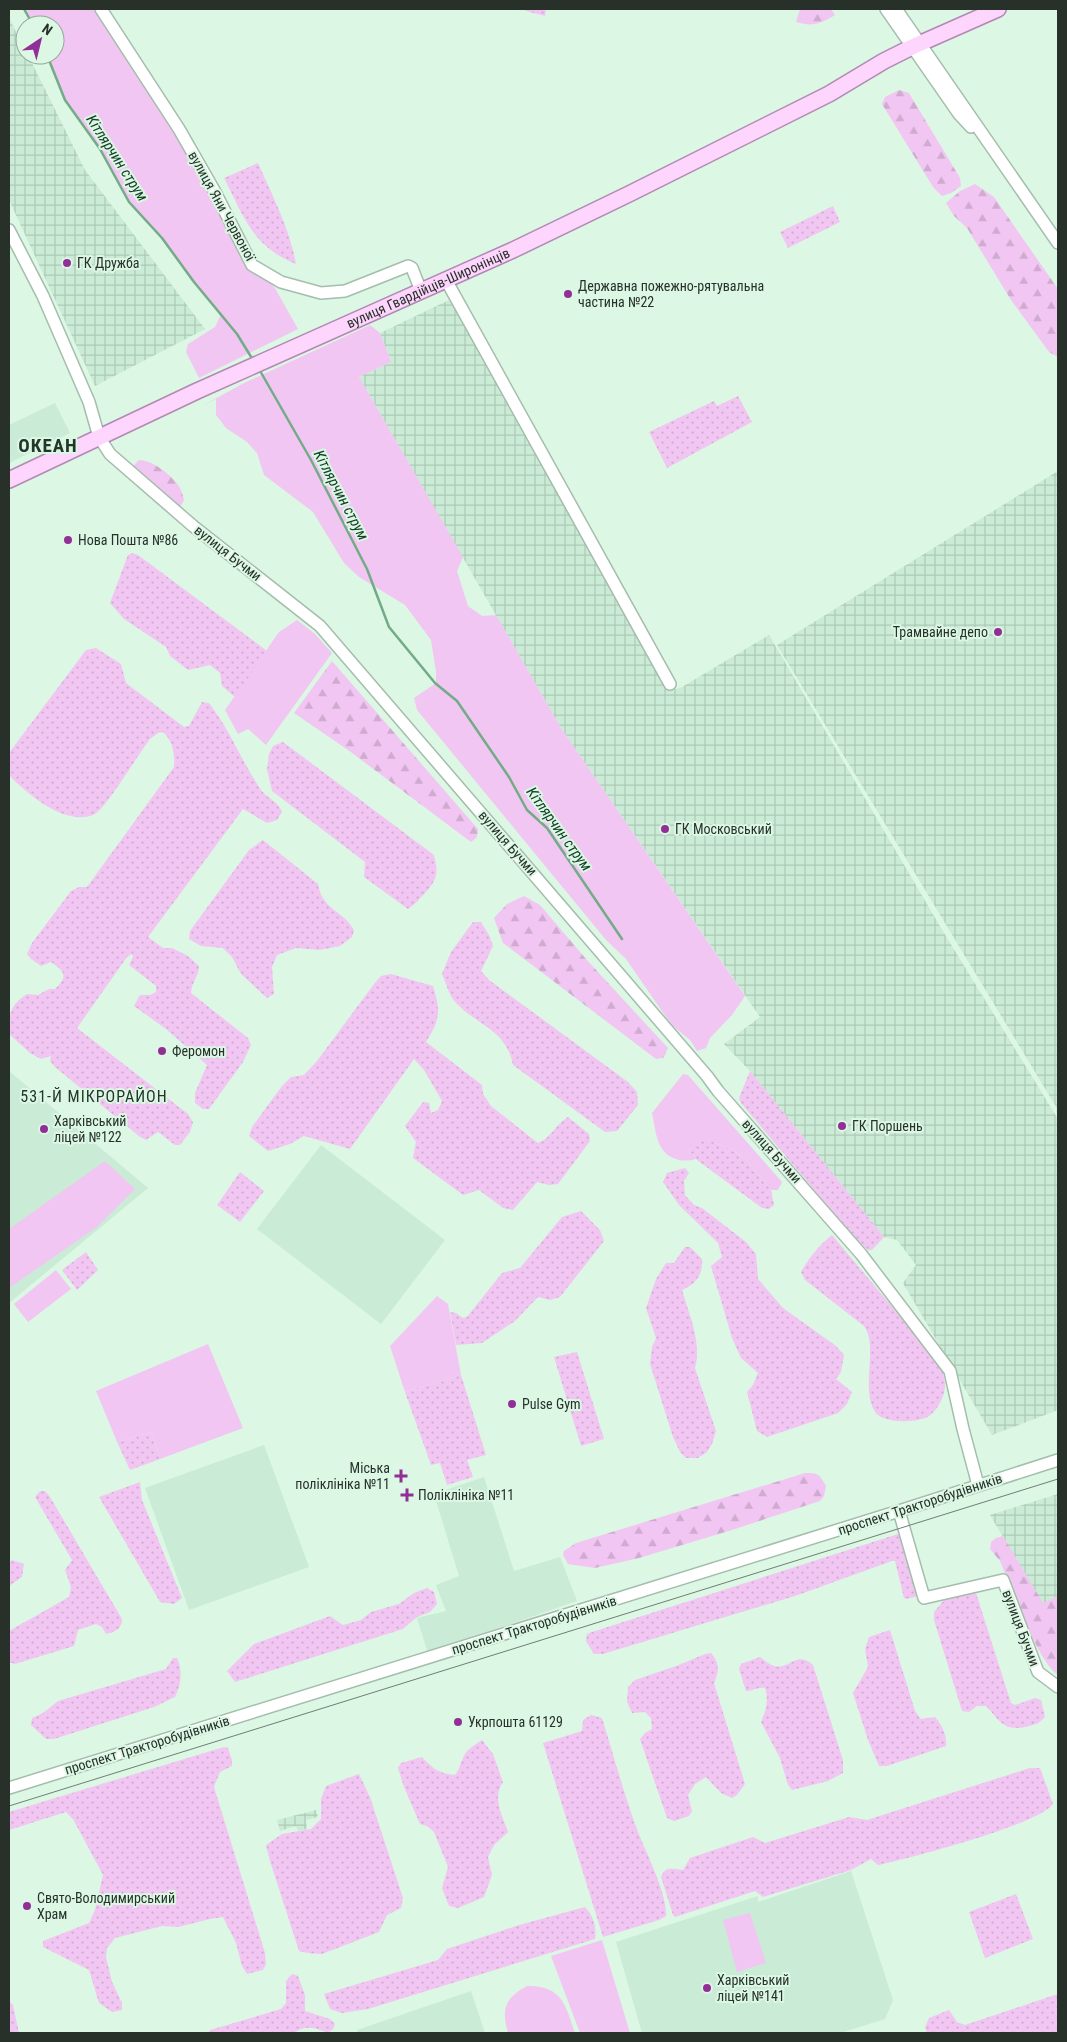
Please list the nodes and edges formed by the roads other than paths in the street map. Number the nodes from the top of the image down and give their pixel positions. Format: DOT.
graph roads {
  1 [pos="101,9"];
  2 [pos="886,9"];
  3 [pos="896,9"];
  4 [pos="998,9"];
  5 [pos="1007,9"];
  6 [pos="919,49"];
  7 [pos="9,230"];
  8 [pos="1058,243"];
  9 [pos="446,280"];
  10 [pos="421,291"];
  11 [pos="99,437"];
  12 [pos="9,480"];
  13 [pos="670,684"];
  14 [pos="1058,1460"];
  15 [pos="978,1485"];
  16 [pos="899,1511"];
  17 [pos="1058,1687"];
  18 [pos="9,1788"];
  1 -- 10 [label="street, вулиця Яни Червоної"];
  2 -- 6 [label="street"];
  3 -- 6 [label="street"];
  4 -- 6 [label="main road, вулиця Гвардійців-Широнінців"];
  5 -- 6 [label="main road, вулиця Гвардійців-Широнінців"];
  6 -- 8 [label="street"];
  6 -- 9 [label="main road, вулиця Гвардійців-Широнінців"];
  7 -- 11 [label="street, вулиця Бучми"];
  9 -- 10 [label="main road, вулиця Гвардійців-Широнінців"];
  9 -- 13 [label="street"];
  10 -- 11 [label="main road, вулиця Гвардійців-Широнінців"];
  11 -- 12 [label="main road, вулиця Гвардійців-Широнінців"];
  11 -- 15 [label="street, вулиця Бучми"];
  14 -- 15 [label="street, проспект Тракторобудівників"];
  15 -- 16 [label="street, проспект Тракторобудівників"];
  16 -- 17 [label="street, вулиця Бучми"];
  16 -- 18 [label="street, проспект Тракторобудівників"];
}
